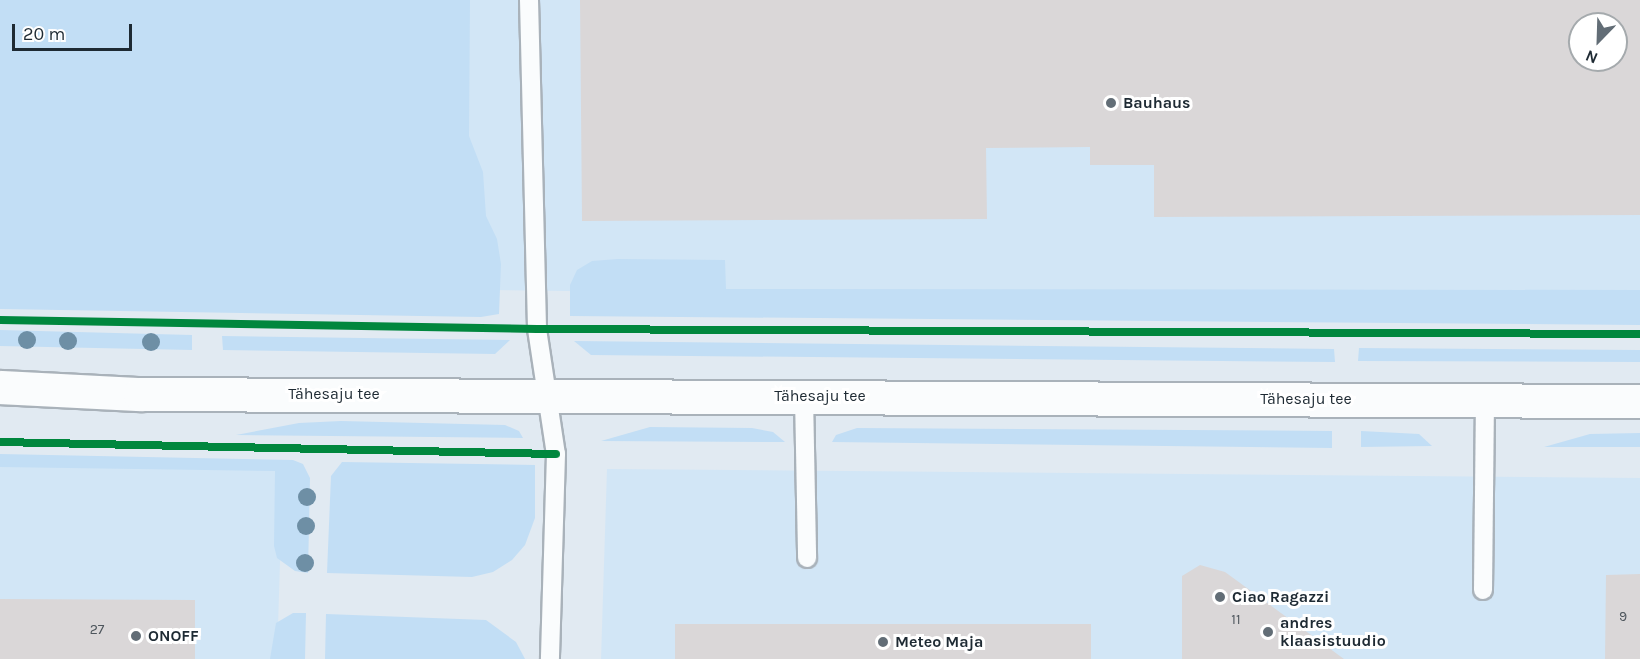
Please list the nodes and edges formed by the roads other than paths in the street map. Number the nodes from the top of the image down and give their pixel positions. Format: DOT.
graph roads {
  1 [pos="529,0"];
  2 [pos="0,387"];
  3 [pos="547,393"];
  4 [pos="804,396"];
  5 [pos="1485,400"];
  6 [pos="1640,401"];
  7 [pos="807,558"];
  8 [pos="1483,590"];
  9 [pos="550,659"];
  1 -- 3 [label="lane"];
  2 -- 3 [label="street, Tähesaju tee"];
  3 -- 4 [label="street, Tähesaju tee"];
  3 -- 9 [label="lane"];
  4 -- 5 [label="street, Tähesaju tee"];
  4 -- 7 [label="lane"];
  5 -- 6 [label="street, Tähesaju tee"];
  5 -- 8 [label="lane"];
}
